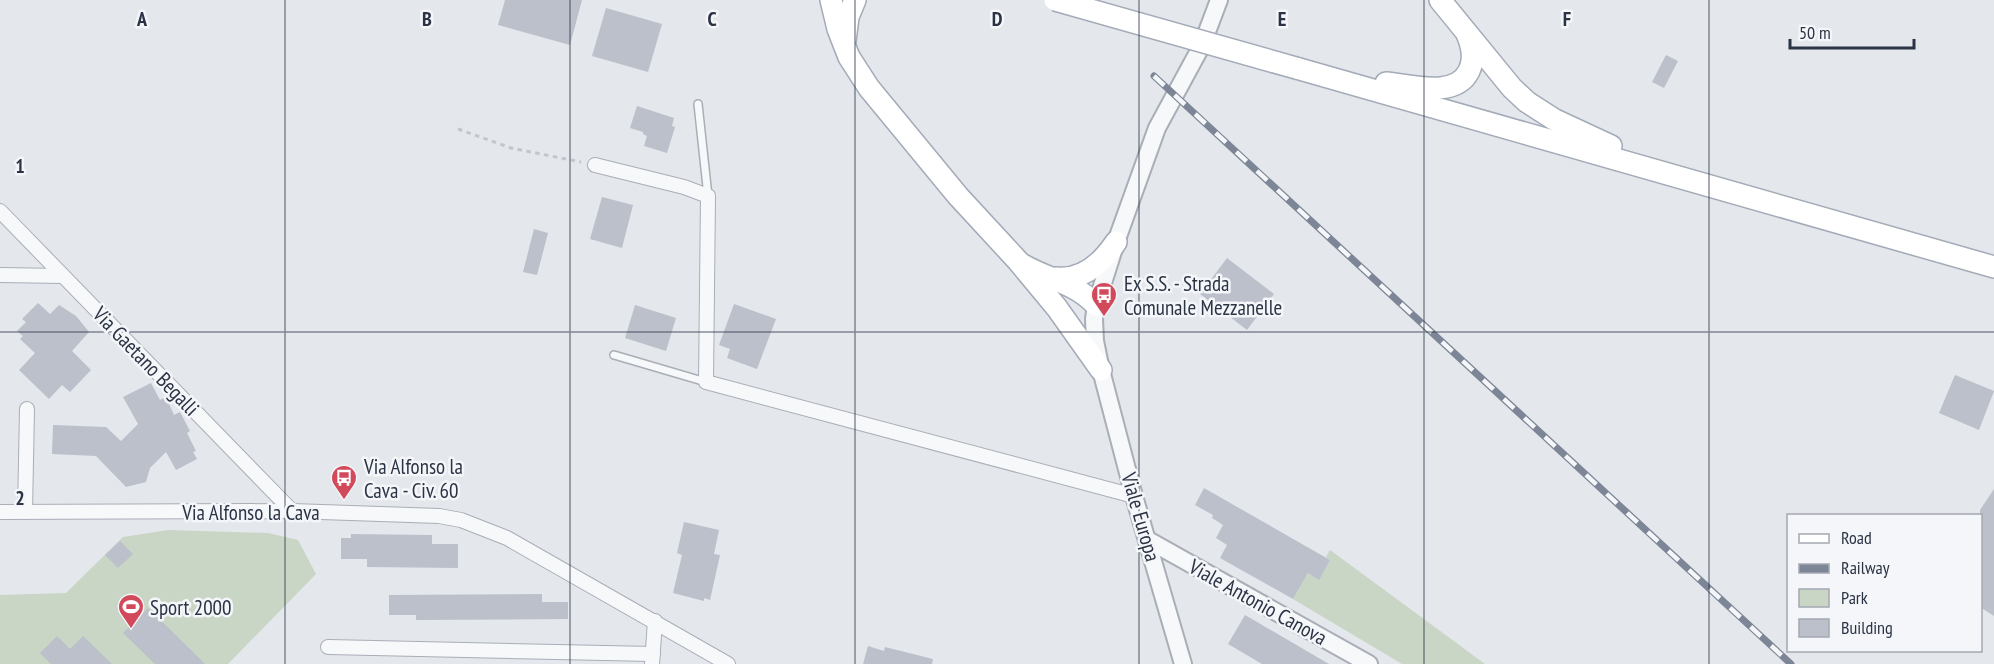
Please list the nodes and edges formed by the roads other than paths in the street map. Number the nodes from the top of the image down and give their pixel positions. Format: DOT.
graph roads {
  1 [pos="831,0"];
  2 [pos="855,0"];
  3 [pos="1055,0"];
  4 [pos="1219,0"];
  5 [pos="1440,0"];
  6 [pos="1462,26"];
  7 [pos="845,45"];
  8 [pos="1328,77"];
  9 [pos="698,104"];
  10 [pos="595,165"];
  11 [pos="1675,175"];
  12 [pos="708,196"];
  13 [pos="0,211"];
  14 [pos="1116,242"];
  15 [pos="1994,267"];
  16 [pos="0,275"];
  17 [pos="63,276"];
  18 [pos="1049,287"];
  19 [pos="1096,305"];
  20 [pos="614,355"];
  21 [pos="1101,370"];
  22 [pos="706,382"];
  23 [pos="27,409"];
  24 [pos="1134,495"];
  25 [pos="0,512"];
  26 [pos="25,512"];
  27 [pos="292,512"];
  28 [pos="1148,540"];
  29 [pos="654,621"];
  30 [pos="328,647"];
  31 [pos="652,659"];
  32 [pos="728,664"];
  33 [pos="1183,664"];
  34 [pos="1370,664"];
  1 -- 7 [label="main road"];
  2 -- 7 [label="main road"];
  3 -- 8 [label="main road, bridge"];
  4 -- 14 [label="street, Viale Europa"];
  5 -- 6 [label="main road"];
  6 -- 8 [label="main road"];
  6 -- 11 [label="main road"];
  7 -- 18 [label="main road"];
  8 -- 11 [label="main road"];
  9 -- 12 [label="lane"];
  10 -- 12 [label="street"];
  11 -- 15 [label="main road"];
  12 -- 22 [label="street"];
  13 -- 17 [label="street, Via Gaetano Begalli"];
  14 -- 18 [label="main road"];
  14 -- 19 [label="street, Viale Europa"];
  16 -- 17 [label="street"];
  17 -- 27 [label="street, Via Gaetano Begalli"];
  18 -- 19 [label="main road"];
  18 -- 21 [label="main road"];
  19 -- 21 [label="street, Viale Europa"];
  20 -- 22 [label="lane"];
  21 -- 24 [label="street, Viale Europa"];
  22 -- 24 [label="street"];
  23 -- 26 [label="street"];
  24 -- 28 [label="street, Viale Europa"];
  25 -- 26 [label="street, Via Alfonso la Cava"];
  26 -- 27 [label="street, Via Alfonso la Cava"];
  27 -- 29 [label="street, Via Alfonso la Cava"];
  28 -- 33 [label="street, Viale Europa"];
  28 -- 34 [label="street, Viale Antonio Canova"];
  29 -- 31 [label="street"];
  29 -- 32 [label="street, Via Alfonso la Cava"];
  30 -- 31 [label="street"];
}
